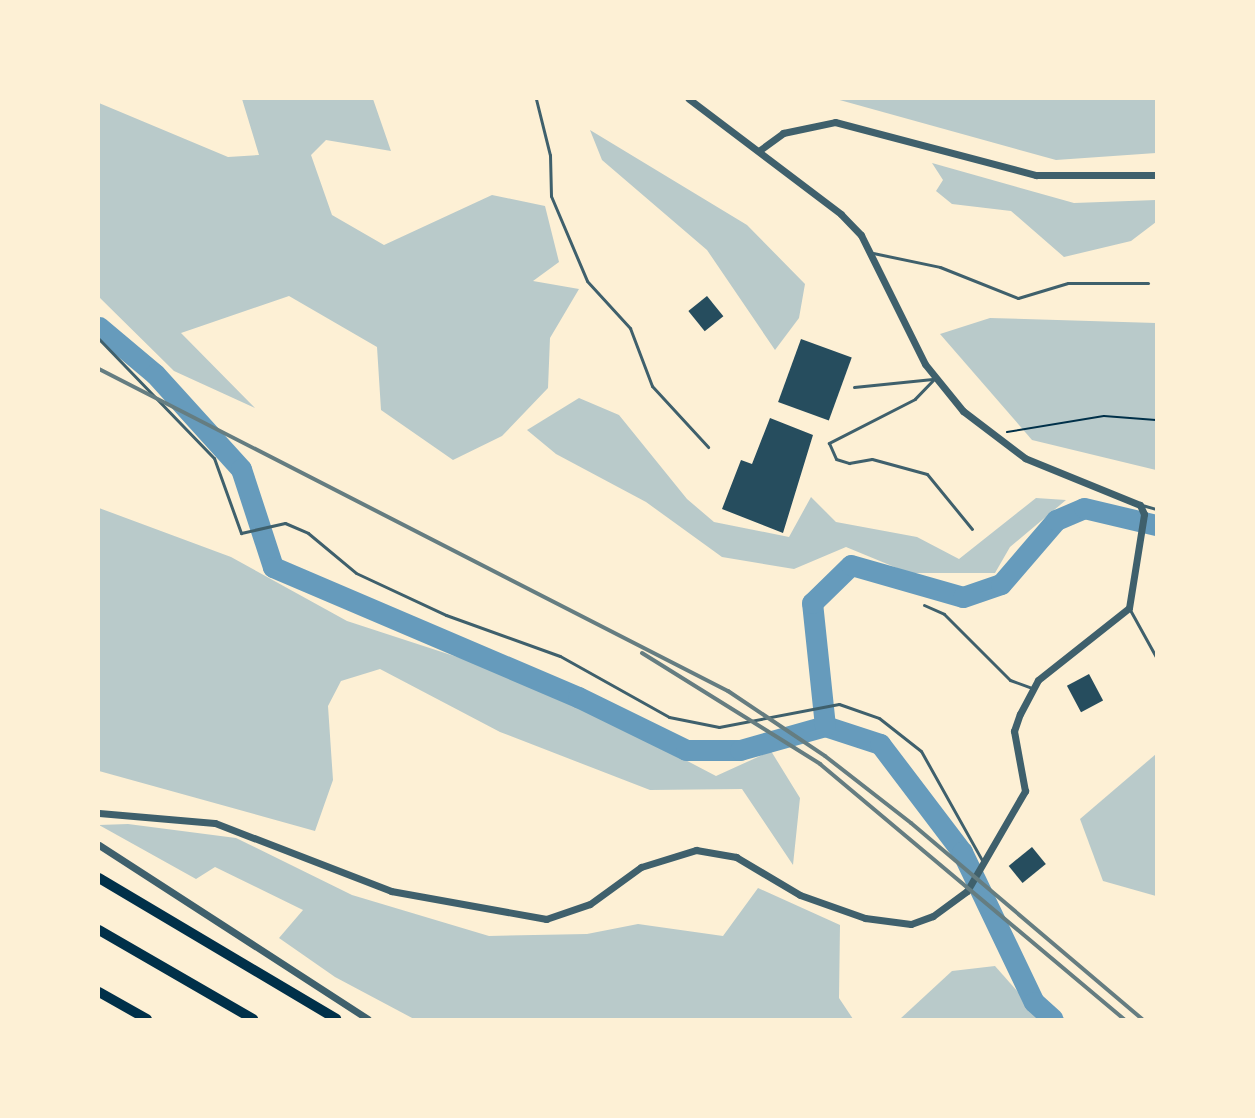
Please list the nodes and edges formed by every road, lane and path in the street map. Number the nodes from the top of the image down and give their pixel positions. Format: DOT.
graph roads {
  1 [pos="536,99"];
  2 [pos="689,99"];
  3 [pos="760,150"];
  4 [pos="1156,175"];
  5 [pos="873,253"];
  6 [pos="1149,283"];
  7 [pos="99,339"];
  8 [pos="935,378"];
  9 [pos="854,387"];
  10 [pos="1156,420"];
  11 [pos="991,435"];
  12 [pos="708,447"];
  13 [pos="1140,505"];
  14 [pos="1156,509"];
  15 [pos="972,528"];
  16 [pos="924,605"];
  17 [pos="1129,608"];
  18 [pos="1156,657"];
  19 [pos="1033,688"];
  20 [pos="99,813"];
  21 [pos="99,845"];
  22 [pos="985,866"];
  23 [pos="99,878"];
  24 [pos="99,930"];
  25 [pos="99,992"];
  26 [pos="147,1019"];
  27 [pos="254,1019"];
  28 [pos="336,1019"];
  29 [pos="368,1019"];
  1 -- 12 [label="lane"];
  2 -- 3 [label="street"];
  3 -- 4 [label="street"];
  3 -- 5 [label="street"];
  5 -- 6 [label="lane"];
  5 -- 8 [label="street"];
  7 -- 22 [label="lane"];
  8 -- 9 [label="lane"];
  8 -- 11 [label="street"];
  8 -- 15 [label="lane"];
  10 -- 11 [label="path"];
  11 -- 13 [label="street"];
  13 -- 14 [label="lane"];
  13 -- 17 [label="street"];
  16 -- 19 [label="lane"];
  17 -- 18 [label="lane"];
  17 -- 19 [label="street"];
  19 -- 22 [label="street"];
  20 -- 22 [label="street"];
  21 -- 29 [label="street"];
  23 -- 28 [label="highway"];
  24 -- 27 [label="highway"];
  25 -- 26 [label="highway"];
}
